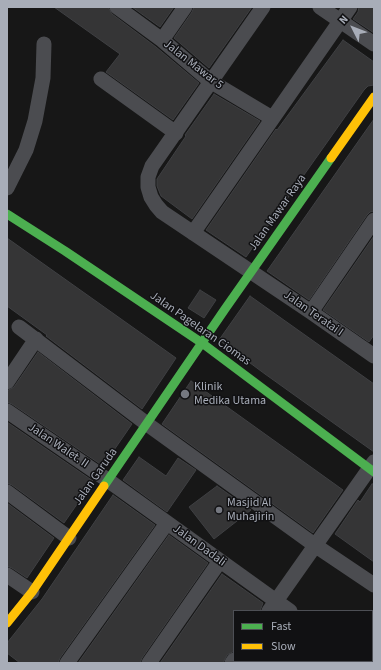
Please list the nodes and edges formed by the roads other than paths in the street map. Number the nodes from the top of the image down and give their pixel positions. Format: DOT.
graph roads {
  1 [pos="117,7"];
  2 [pos="185,7"];
  3 [pos="263,7"];
  4 [pos="320,7"];
  5 [pos="350,7"];
  6 [pos="340,21"];
  7 [pos="162,40"];
  8 [pos="44,44"];
  9 [pos="374,44"];
  10 [pos="101,79"];
  11 [pos="210,81"];
  12 [pos="374,97"];
  13 [pos="272,118"];
  14 [pos="176,133"];
  15 [pos="7,188"];
  16 [pos="7,214"];
  17 [pos="374,220"];
  18 [pos="193,233"];
  19 [pos="252,272"];
  20 [pos="311,312"];
  21 [pos="19,327"];
  22 [pos="36,339"];
  23 [pos="202,343"];
  24 [pos="372,352"];
  25 [pos="7,382"];
  26 [pos="7,411"];
  27 [pos="147,424"];
  28 [pos="372,468"];
  29 [pos="109,481"];
  30 [pos="7,492"];
  31 [pos="167,523"];
  32 [pos="69,538"];
  33 [pos="316,546"];
  34 [pos="220,561"];
  35 [pos="7,575"];
  36 [pos="374,585"];
  37 [pos="32,592"];
  38 [pos="272,606"];
  39 [pos="286,610"];
  40 [pos="7,623"];
  41 [pos="67,663"];
  42 [pos="149,663"];
  1 -- 7 [label="street, Jalan Mawar 5"];
  2 -- 7 [label="street"];
  3 -- 11 [label="street, Jalan Teratai I"];
  4 -- 6 [label="street"];
  5 -- 6 [label="street"];
  6 -- 9 [label="street"];
  6 -- 13 [label="street"];
  7 -- 11 [label="street, Jalan Mawar 5"];
  8 -- 15 [label="street"];
  10 -- 14 [label="street"];
  11 -- 13 [label="street, Jalan Mawar 5"];
  11 -- 14 [label="street, Jalan Teratai I"];
  12 -- 19 [label="street, Jalan Mawar Raya"];
  13 -- 18 [label="street"];
  14 -- 18 [label="street, Jalan Teratai I"];
  16 -- 23 [label="street, Jalan Pagelaran Ciomas"];
  17 -- 20 [label="street"];
  18 -- 19 [label="street, Jalan Teratai I"];
  19 -- 20 [label="street, Jalan Teratai I"];
  19 -- 23 [label="street, Jalan Mawar Raya"];
  20 -- 24 [label="street, Jalan Teratai I"];
  21 -- 22 [label="street"];
  22 -- 25 [label="street"];
  22 -- 27 [label="street"];
  23 -- 27 [label="street, Jalan Garuda"];
  23 -- 28 [label="street, Jalan Pagelaran Ciomas"];
  26 -- 29 [label="street, Jalan Walet. II"];
  27 -- 29 [label="street, Jalan Garuda"];
  27 -- 33 [label="street"];
  28 -- 33 [label="street"];
  29 -- 31 [label="street, Jalan Dadali"];
  29 -- 32 [label="street, Jalan Garuda"];
  30 -- 32 [label="street"];
  31 -- 34 [label="street, Jalan Dadali"];
  31 -- 41 [label="street"];
  32 -- 37 [label="street, Jalan Garuda"];
  33 -- 36 [label="street"];
  33 -- 38 [label="street"];
  34 -- 38 [label="street, Jalan Dadali"];
  34 -- 42 [label="street"];
  35 -- 37 [label="street"];
  37 -- 40 [label="street, Jalan Garuda"];
  38 -- 39 [label="street, Jalan Dadali"];
}
